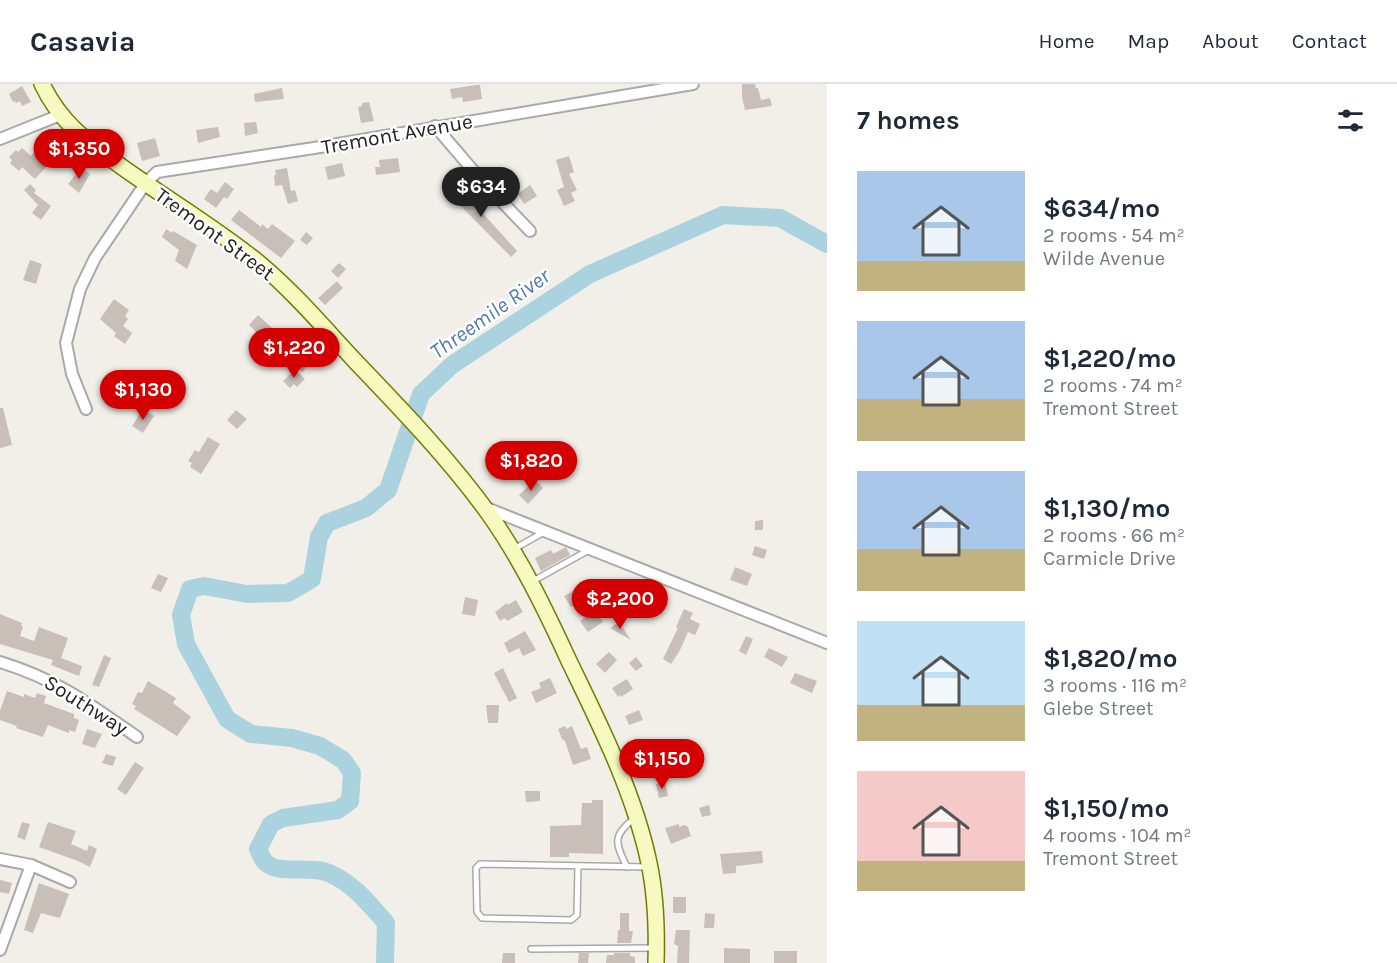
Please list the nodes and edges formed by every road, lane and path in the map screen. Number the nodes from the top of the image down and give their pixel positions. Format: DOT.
graph roads {
  1 [pos="42,84"];
  2 [pos="693,84"];
  3 [pos="60,115"];
  4 [pos="435,126"];
  5 [pos="0,139"];
  6 [pos="145,184"];
  7 [pos="530,231"];
  8 [pos="86,409"];
  9 [pos="484,507"];
  10 [pos="544,532"];
  11 [pos="512,550"];
  12 [pos="589,550"];
  13 [pos="530,583"];
  14 [pos="827,643"];
  15 [pos="0,662"];
  16 [pos="137,737"];
  17 [pos="636,817"];
  18 [pos="0,859"];
  19 [pos="31,865"];
  20 [pos="578,866"];
  21 [pos="627,867"];
  22 [pos="650,867"];
  23 [pos="70,882"];
  24 [pos="0,950"];
  25 [pos="531,950"];
  26 [pos="656,956"];
  1 -- 3 [label="main road, Tremont Street"];
  2 -- 4 [label="street, Tremont Avenue"];
  3 -- 5 [label="street"];
  3 -- 6 [label="main road, Tremont Street"];
  4 -- 6 [label="street, Tremont Avenue"];
  4 -- 7 [label="street"];
  6 -- 8 [label="street"];
  6 -- 9 [label="main road, Tremont Street"];
  9 -- 10 [label="street"];
  9 -- 11 [label="main road, Tremont Street"];
  10 -- 11 [label="lane"];
  10 -- 12 [label="street"];
  11 -- 13 [label="main road, Tremont Street"];
  12 -- 13 [label="lane"];
  12 -- 14 [label="street"];
  13 -- 17 [label="main road, Tremont Street"];
  15 -- 16 [label="street, Southway"];
  17 -- 21 [label="lane"];
  17 -- 22 [label="main road, Tremont Street"];
  18 -- 19 [label="street"];
  19 -- 23 [label="street"];
  19 -- 24 [label="street"];
  20 -- 20 [label="lane"];
  20 -- 21 [label="lane"];
  21 -- 22 [label="lane"];
  22 -- 26 [label="main road, Tremont Street"];
  25 -- 26 [label="lane"];
}
